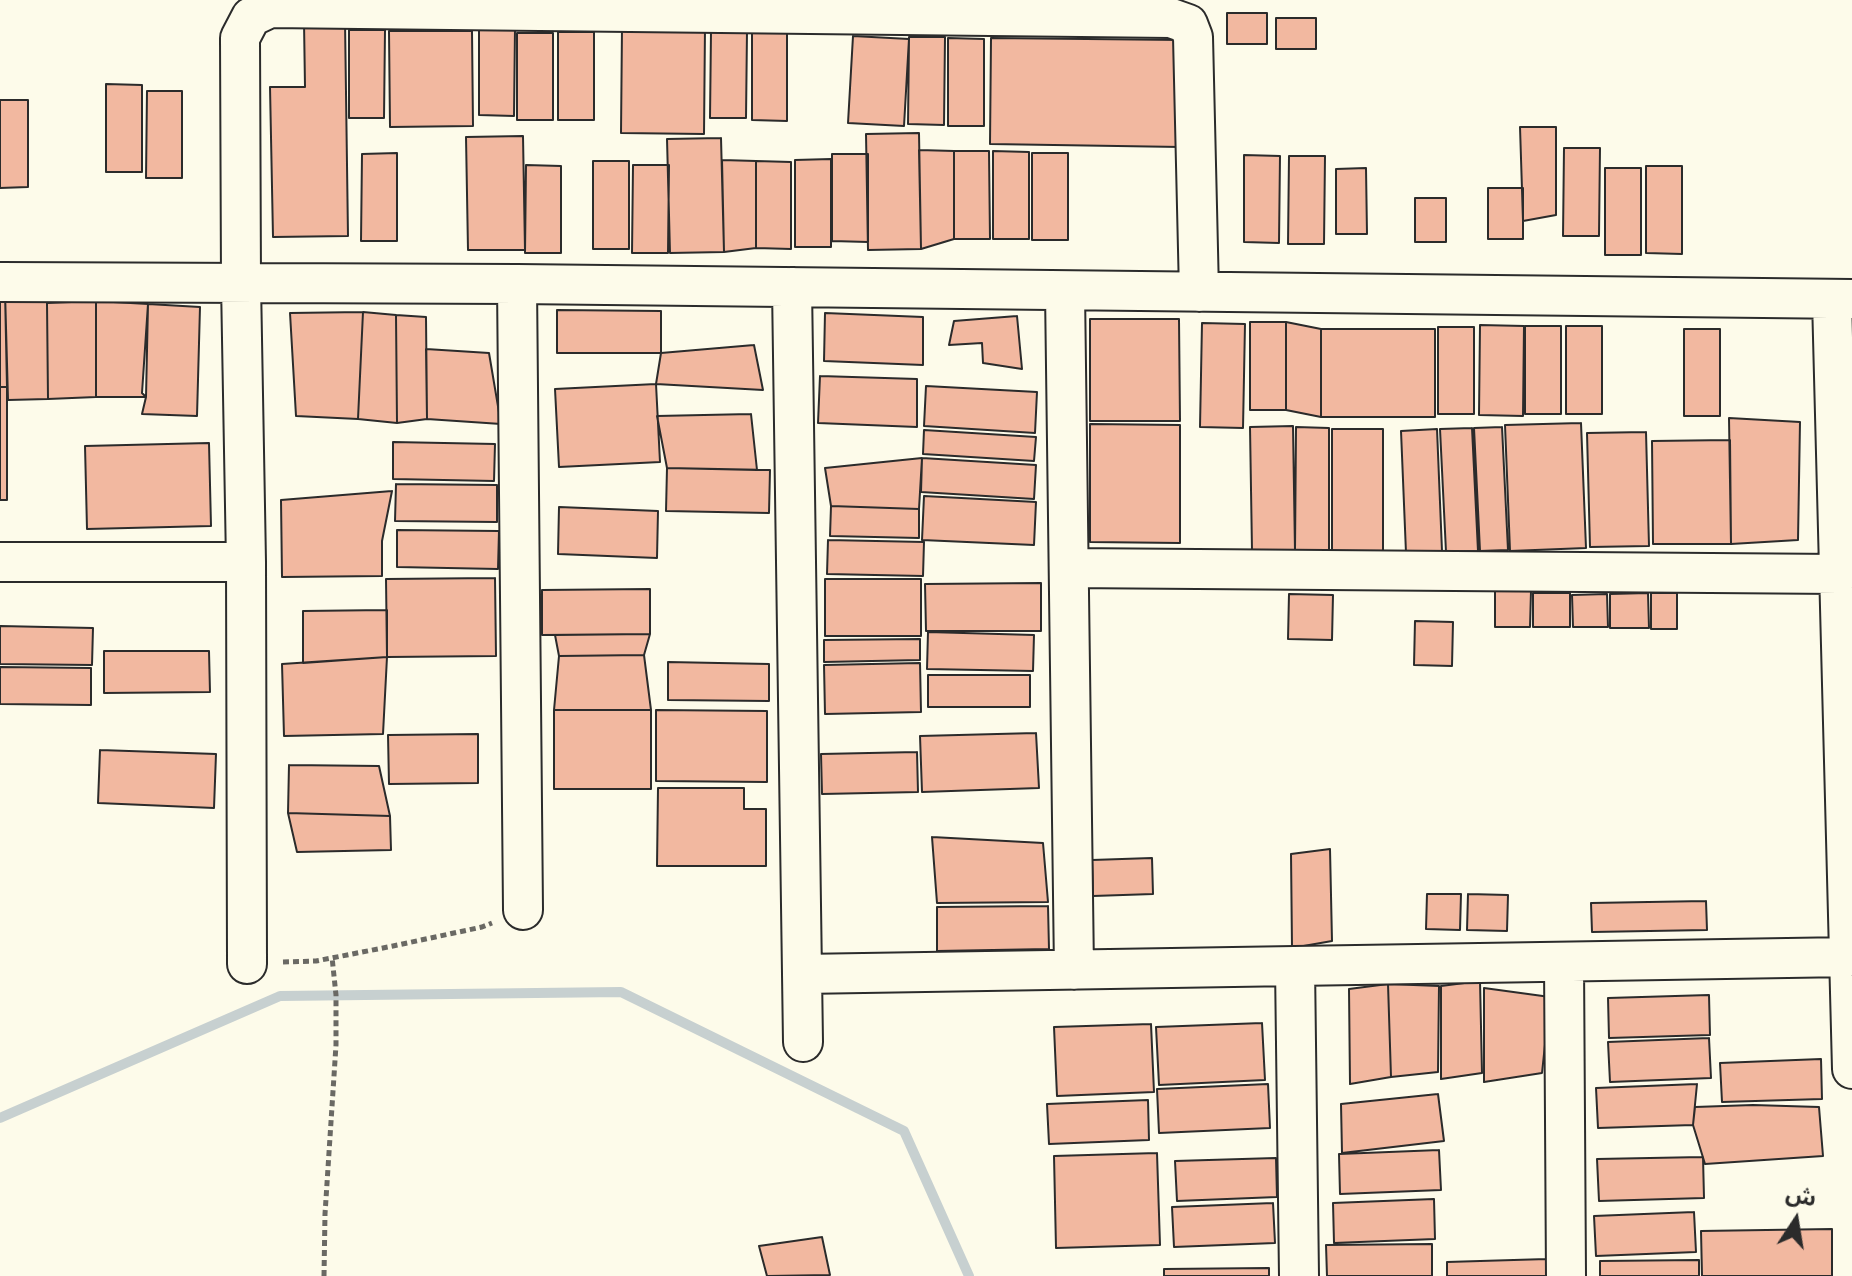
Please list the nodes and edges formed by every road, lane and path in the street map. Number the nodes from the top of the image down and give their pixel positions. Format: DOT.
graph roads {
  1 [pos="810,7"];
  2 [pos="0,282"];
  3 [pos="241,283"];
  4 [pos="517,284"];
  5 [pos="792,287"];
  6 [pos="1065,291"];
  7 [pos="1199,292"];
  8 [pos="1842,299"];
  9 [pos="0,562"];
  10 [pos="246,562"];
  11 [pos="1069,568"];
  12 [pos="1839,574"];
  13 [pos="523,910"];
  14 [pos="332,957"];
  15 [pos="1849,957"];
  16 [pos="1564,962"];
  17 [pos="247,964"];
  18 [pos="1295,966"];
  19 [pos="1074,970"];
  20 [pos="802,974"];
  21 [pos="803,1042"];
  22 [pos="1852,1069"];
  23 [pos="324,1276"];
  24 [pos="1299,1276"];
  25 [pos="1566,1276"];
  1 -- 3 [label="street"];
  1 -- 7 [label="street"];
  2 -- 3 [label="street"];
  3 -- 4 [label="street"];
  3 -- 10 [label="street"];
  4 -- 5 [label="street"];
  4 -- 13 [label="street"];
  5 -- 6 [label="street"];
  5 -- 20 [label="street"];
  6 -- 7 [label="street"];
  6 -- 11 [label="street"];
  7 -- 8 [label="street"];
  8 -- 12 [label="street"];
  9 -- 10 [label="street"];
  10 -- 17 [label="street"];
  11 -- 12 [label="street"];
  11 -- 19 [label="street"];
  12 -- 15 [label="street"];
  13 -- 14 [label="path"];
  14 -- 17 [label="path"];
  14 -- 23 [label="path"];
  15 -- 16 [label="street"];
  15 -- 22 [label="street"];
  16 -- 18 [label="street"];
  16 -- 25 [label="street"];
  18 -- 19 [label="street"];
  18 -- 24 [label="street"];
  19 -- 20 [label="street"];
  20 -- 21 [label="street"];
}
